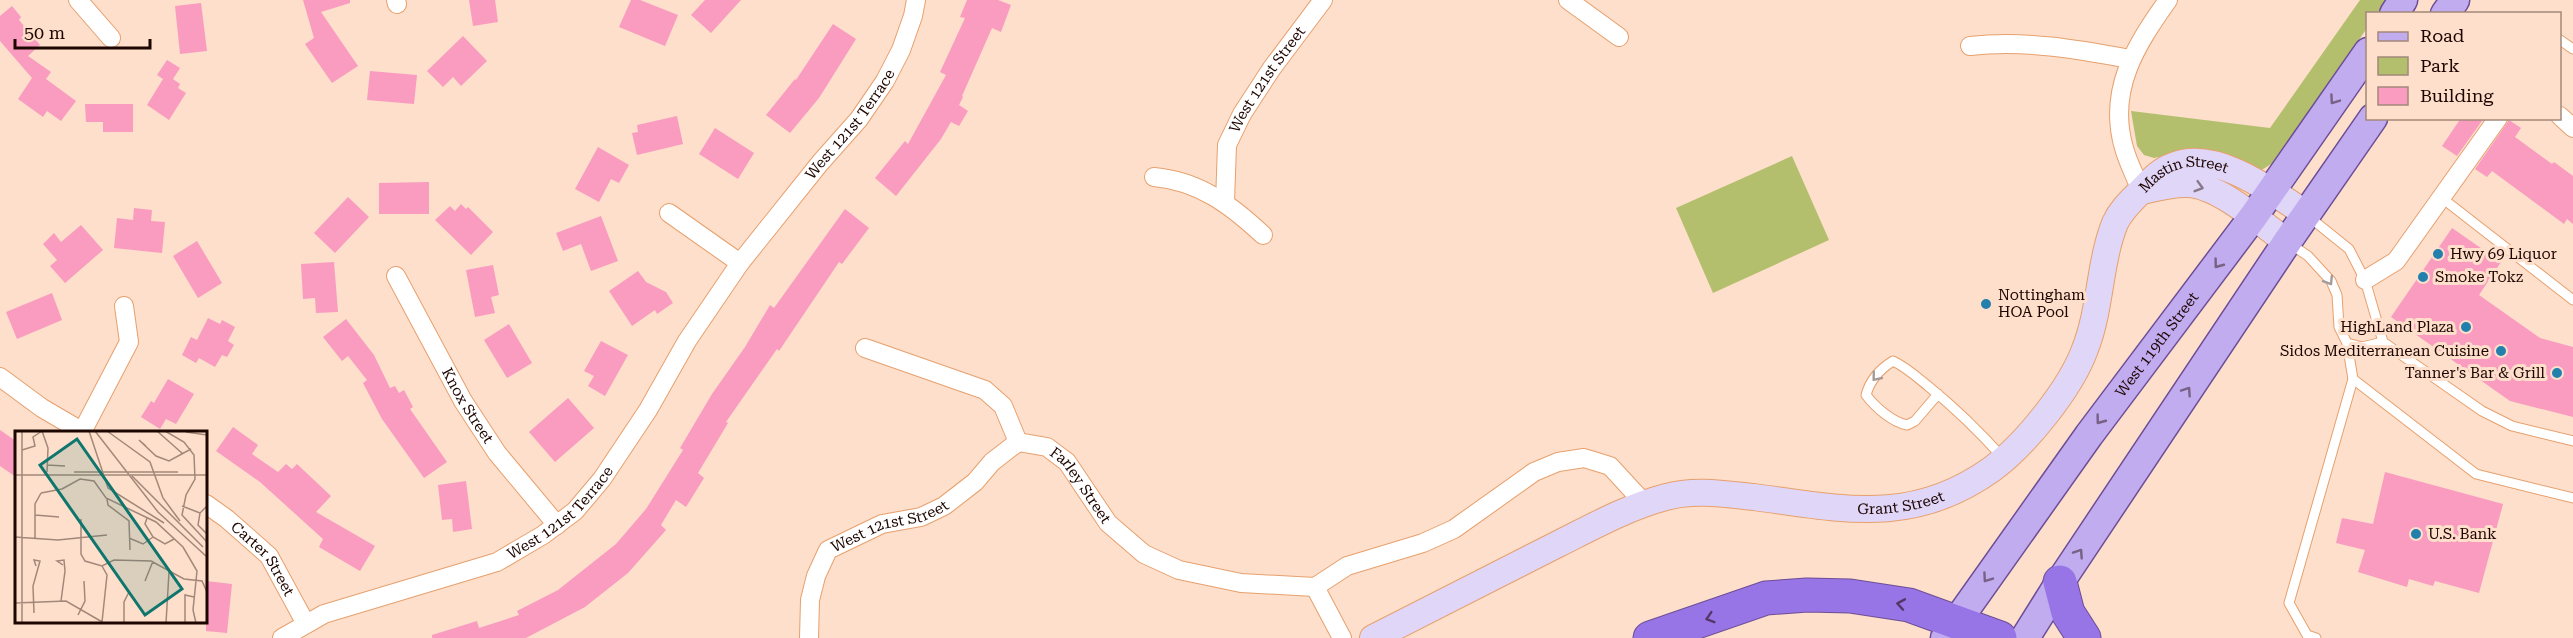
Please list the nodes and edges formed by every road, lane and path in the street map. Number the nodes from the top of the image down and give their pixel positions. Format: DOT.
graph roads {
  1 [pos="78,0"];
  2 [pos="916,0"];
  3 [pos="1323,0"];
  4 [pos="1568,0"];
  5 [pos="2168,0"];
  6 [pos="111,38"];
  7 [pos="1619,38"];
  8 [pos="1970,46"];
  9 [pos="2366,53"];
  10 [pos="2130,59"];
  11 [pos="2561,118"];
  12 [pos="2372,120"];
  13 [pos="2497,120"];
  14 [pos="2573,128"];
  15 [pos="1154,177"];
  16 [pos="2141,191"];
  17 [pos="2271,191"];
  18 [pos="2442,198"];
  19 [pos="1225,202"];
  20 [pos="669,213"];
  21 [pos="2306,214"];
  22 [pos="2253,217"];
  23 [pos="1263,235"];
  24 [pos="2287,242"];
  25 [pos="740,263"];
  26 [pos="396,276"];
  27 [pos="2365,280"];
  28 [pos="2573,300"];
  29 [pos="124,306"];
  30 [pos="2383,342"];
  31 [pos="2347,344"];
  32 [pos="865,348"];
  33 [pos="0,377"];
  34 [pos="2353,379"];
  35 [pos="1938,394"];
  36 [pos="80,431"];
  37 [pos="83,431"];
  38 [pos="2573,441"];
  39 [pos="1018,442"];
  40 [pos="2004,459"];
  41 [pos="2573,498"];
  42 [pos="1645,504"];
  43 [pos="207,505"];
  44 [pos="557,525"];
  45 [pos="2060,582"];
  46 [pos="1315,587"];
  47 [pos="306,624"];
  48 [pos="1951,630"];
  49 [pos="282,638"];
  50 [pos="809,638"];
  51 [pos="1342,638"];
  52 [pos="1373,638"];
  53 [pos="1650,638"];
  54 [pos="2000,638"];
  55 [pos="2025,638"];
  56 [pos="2084,638"];
  57 [pos="2316,638"];
  1 -- 6 [label="street"];
  2 -- 25 [label="street, West 121st Terrace"];
  3 -- 19 [label="street, West 121st Street"];
  4 -- 7 [label="street"];
  5 -- 10 [label="street"];
  8 -- 10 [label="street"];
  9 -- 17 [label="main road, West 119th Street, one-way"];
  10 -- 16 [label="street"];
  11 -- 14 [label="street"];
  12 -- 21 [label="main road"];
  13 -- 18 [label="street"];
  15 -- 19 [label="street"];
  16 -- 17 [label="street, Mastin Street"];
  16 -- 22 [label="street, Mastin Street, one-way"];
  16 -- 40 [label="street, Grant Street"];
  17 -- 21 [label="street, Mastin Street"];
  17 -- 22 [label="main road, West 119th Street"];
  18 -- 27 [label="street"];
  18 -- 28 [label="lane"];
  19 -- 23 [label="street"];
  20 -- 25 [label="street"];
  21 -- 24 [label="main road"];
  21 -- 27 [label="lane"];
  22 -- 24 [label="street, Mastin Street"];
  22 -- 48 [label="main road, West 119th Street, one-way"];
  24 -- 31 [label="lane, one-way"];
  45 -- 24 [label="main road, one-way"];
  25 -- 44 [label="street, West 121st Terrace"];
  26 -- 44 [label="street, Knox Street"];
  27 -- 30 [label="lane"];
  29 -- 37 [label="street"];
  30 -- 31 [label="lane"];
  30 -- 38 [label="lane"];
  31 -- 34 [label="lane"];
  32 -- 39 [label="street"];
  33 -- 36 [label="street"];
  34 -- 41 [label="lane"];
  34 -- 57 [label="lane"];
  35 -- 35 [label="lane, one-way"];
  35 -- 40 [label="lane"];
  39 -- 46 [label="street, Farley Street"];
  39 -- 50 [label="street, West 121st Street"];
  40 -- 42 [label="street, Grant Street"];
  42 -- 46 [label="street"];
  42 -- 52 [label="street, Grant Street"];
  43 -- 47 [label="street, Carter Street"];
  44 -- 47 [label="street, West 121st Terrace"];
  45 -- 55 [label="main road"];
  45 -- 56 [label="highway"];
  46 -- 51 [label="street"];
  47 -- 49 [label="street, West 121st Terrace"];
  48 -- 53 [label="highway, one-way"];
  48 -- 54 [label="highway"];
}
